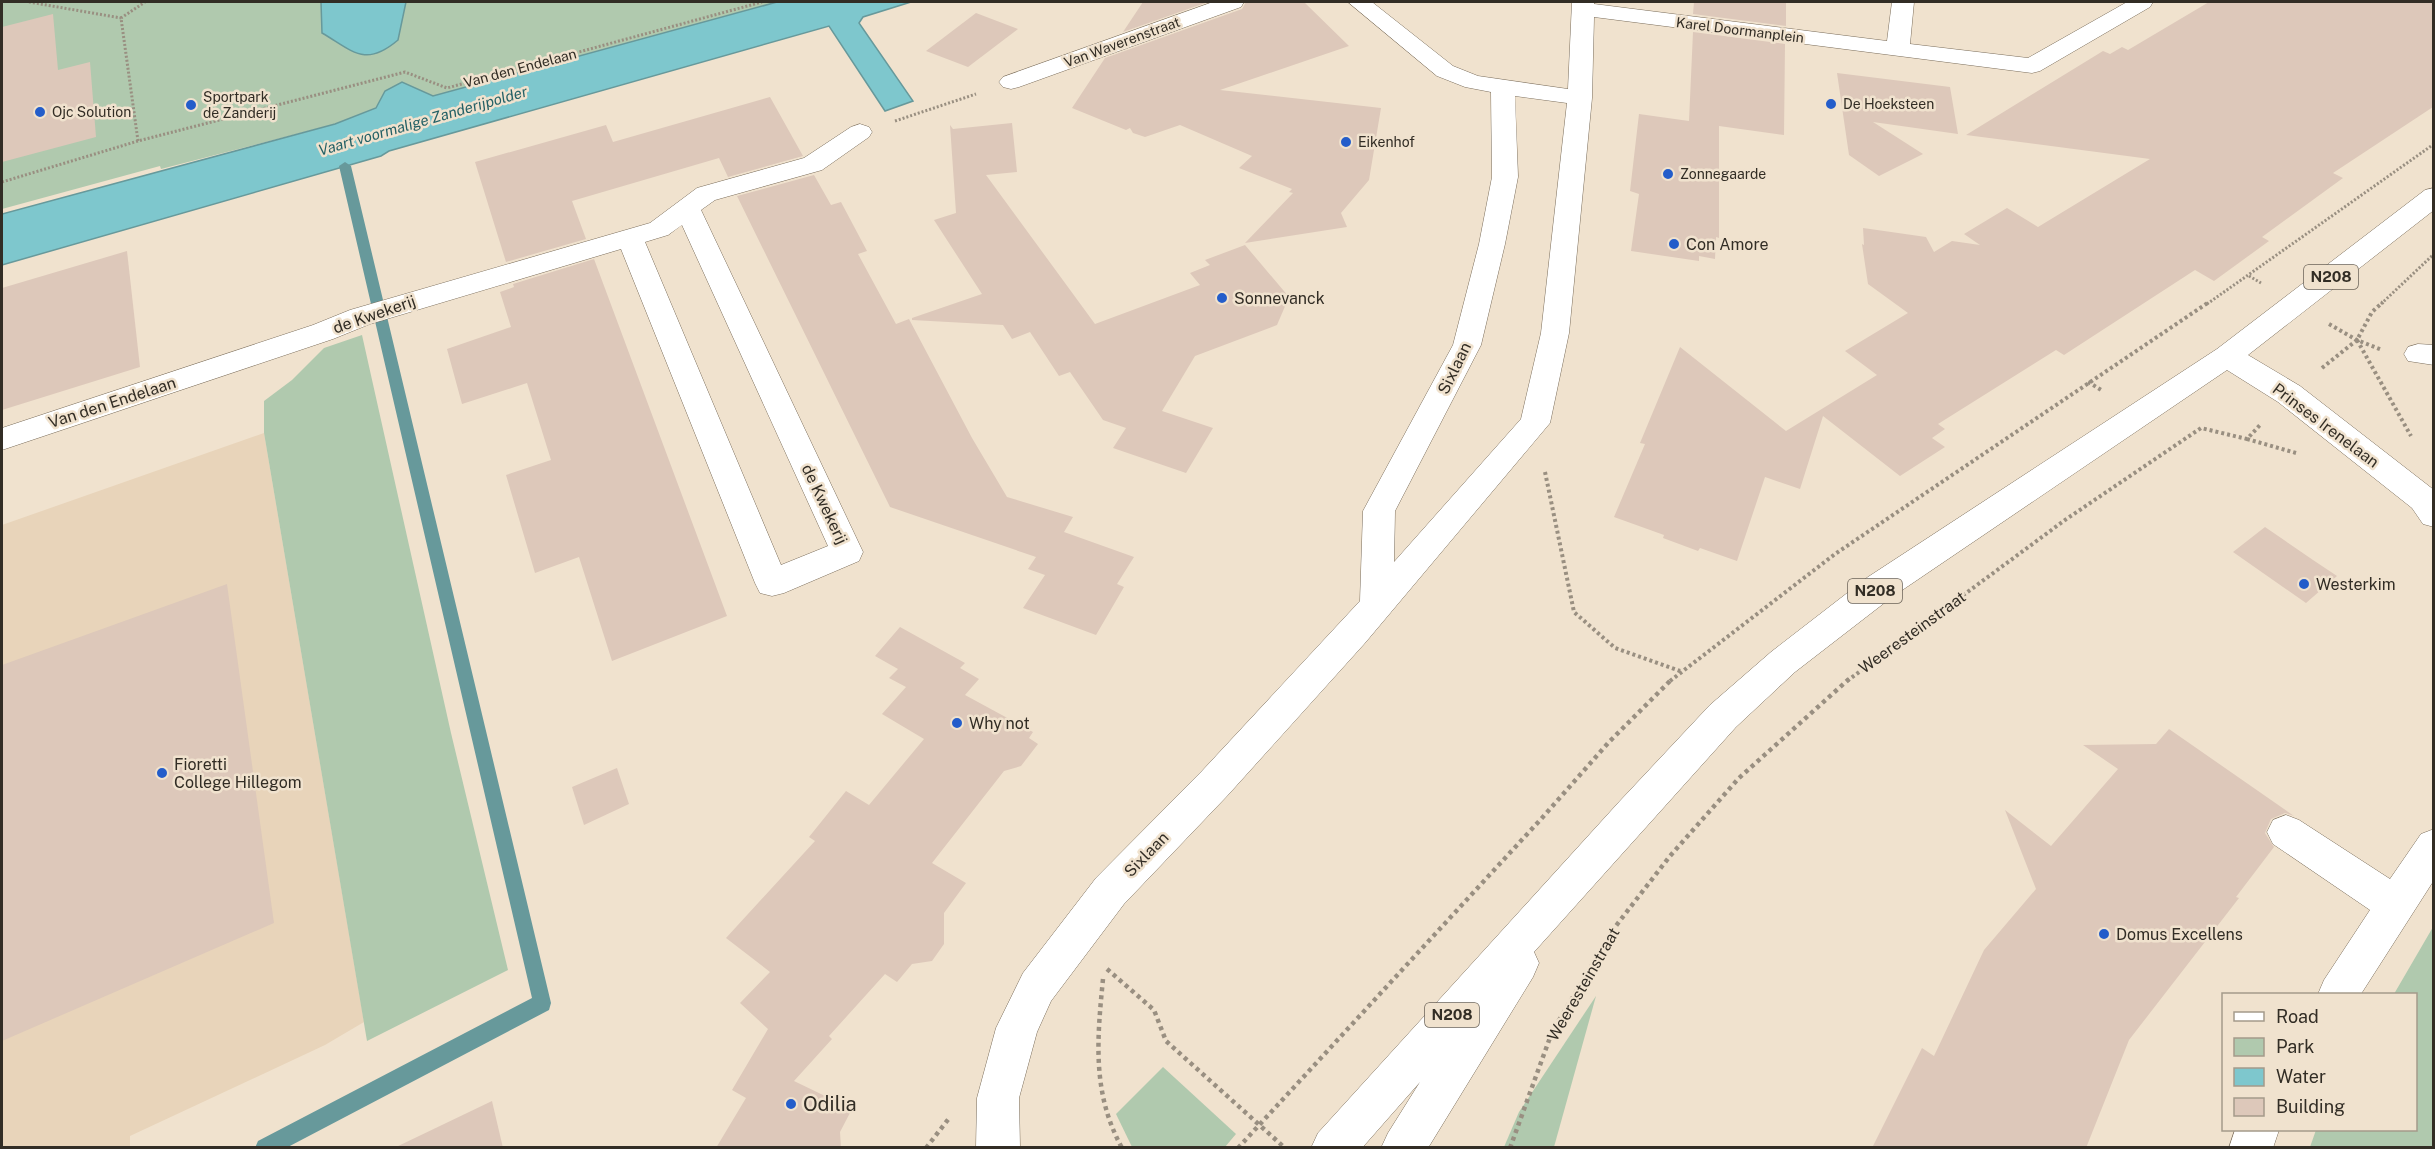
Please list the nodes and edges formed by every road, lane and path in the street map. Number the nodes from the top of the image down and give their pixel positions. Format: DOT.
graph roads {
  1 [pos="29,2"];
  2 [pos="145,2"];
  3 [pos="762,2"];
  4 [pos="1233,2"];
  5 [pos="1359,2"];
  6 [pos="1903,2"];
  7 [pos="2142,2"];
  8 [pos="1582,5"];
  9 [pos="121,18"];
  10 [pos="1898,50"];
  11 [pos="1011,82"];
  12 [pos="1503,85"];
  13 [pos="1580,98"];
  14 [pos="860,132"];
  15 [pos="138,141"];
  16 [pos="2,182"];
  17 [pos="2433,196"];
  18 [pos="687,208"];
  19 [pos="630,238"];
  20 [pos="2433,254"];
  21 [pos="2357,340"];
  22 [pos="2227,356"];
  23 [pos="223,365"];
  24 [pos="2289,394"];
  25 [pos="1535,423"];
  26 [pos="2,439"];
  27 [pos="2428,507"];
  28 [pos="1377,605"];
  29 [pos="1680,671"];
  30 [pos="2286,832"];
  31 [pos="2433,846"];
  32 [pos="1570,883"];
  33 [pos="2395,905"];
  34 [pos="2339,993"];
  35 [pos="2257,1131"];
  36 [pos="998,1148"];
  37 [pos="1122,1148"];
  38 [pos="1285,1148"];
  39 [pos="1333,1148"];
  40 [pos="1403,1148"];
  41 [pos="1510,1148"];
  42 [pos="2251,1148"];
  1 -- 9 [label="path"];
  2 -- 9 [label="path"];
  3 -- 15 [label="path, Van den Endelaan"];
  4 -- 11 [label="street, Van Waverenstraat"];
  5 -- 12 [label="street"];
  6 -- 10 [label="street"];
  7 -- 10 [label="street, Karel Doormanplein"];
  8 -- 10 [label="street, Karel Doormanplein"];
  8 -- 13 [label="street, Sixlaan"];
  9 -- 15 [label="path"];
  11 -- 14 [label="path"];
  12 -- 13 [label="street"];
  12 -- 28 [label="street, Sixlaan"];
  13 -- 25 [label="street, Sixlaan"];
  14 -- 18 [label="street, de Kwekerij"];
  15 -- 16 [label="path, Van den Endelaan"];
  17 -- 22 [label="street, N208"];
  18 -- 19 [label="street, de Kwekerij"];
  18 -- 19 [label="street, de Kwekerij"];
  19 -- 23 [label="street, de Kwekerij"];
  20 -- 21 [label="path, Weeresteinstraat"];
  21 -- 24 [label="path, Weeresteinstraat"];
  21 -- 27 [label="path"];
  22 -- 24 [label="street, Prinses Irenelaan"];
  22 -- 32 [label="street, N208"];
  23 -- 26 [label="street, Van den Endelaan"];
  24 -- 27 [label="street, Prinses Irenelaan"];
  24 -- 41 [label="path, Weeresteinstraat"];
  25 -- 28 [label="street, Sixlaan"];
  25 -- 29 [label="path"];
  28 -- 36 [label="street, Sixlaan"];
  30 -- 33 [label="street"];
  31 -- 33 [label="street"];
  32 -- 39 [label="street, N208"];
  32 -- 40 [label="street, N208"];
  33 -- 34 [label="street"];
  35 -- 42 [label="street"];
  37 -- 38 [label="path"];
}
